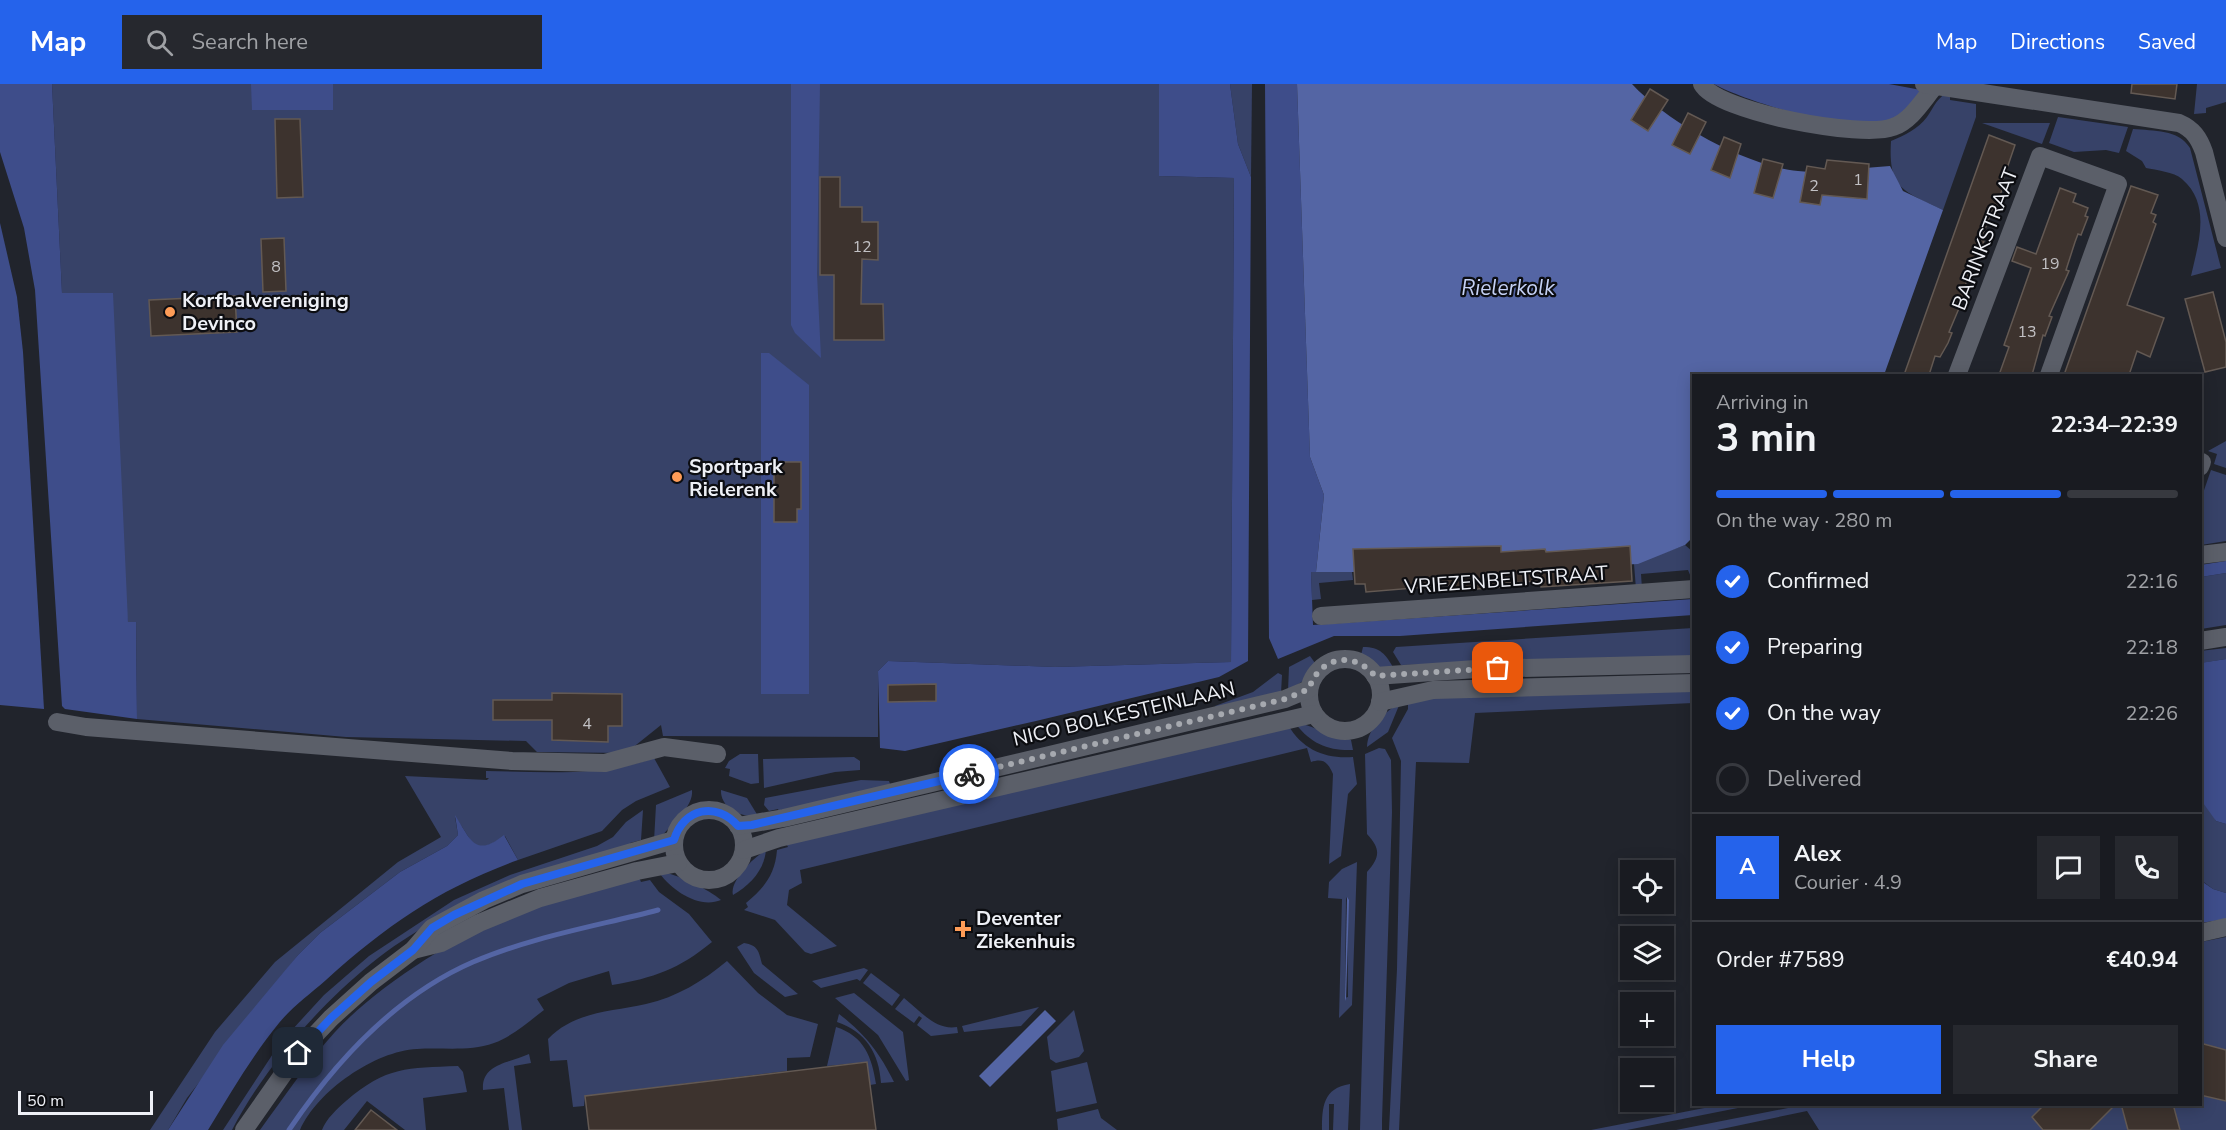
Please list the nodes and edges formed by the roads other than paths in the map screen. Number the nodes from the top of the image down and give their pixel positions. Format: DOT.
graph roads {
  1 [pos="1702,84"];
  2 [pos="1929,85"];
  3 [pos="1963,87"];
  4 [pos="2226,238"];
  5 [pos="1957,374"];
  6 [pos="2049,374"];
  7 [pos="2226,552"];
  8 [pos="2202,555"];
  9 [pos="1692,589"];
  10 [pos="1321,616"];
  11 [pos="2226,637"];
  12 [pos="2202,640"];
  13 [pos="1692,664"];
  14 [pos="1375,676"];
  15 [pos="1692,683"];
  16 [pos="1309,689"];
  17 [pos="1380,702"];
  18 [pos="1314,714"];
  19 [pos="57,722"];
  20 [pos="717,754"];
  21 [pos="738,826"];
  22 [pos="674,840"];
  23 [pos="744,850"];
  24 [pos="678,863"];
  25 [pos="2226,927"];
  26 [pos="2203,938"];
  27 [pos="413,950"];
  28 [pos="244,1130"];
  1 -- 2 [label="street"];
  2 -- 3 [label="street"];
  3 -- 4 [label="street"];
  5 -- 6 [label="street, BARINKSTRAAT"];
  7 -- 8 [label="street"];
  9 -- 10 [label="street, VRIEZENBELTSTRAAT"];
  11 -- 12 [label="street"];
  13 -- 14 [label="street"];
  14 -- 16 [label="street"];
  14 -- 17 [label="street"];
  15 -- 17 [label="street"];
  16 -- 18 [label="street"];
  16 -- 21 [label="street, NICO BOLKESTEINLAAN"];
  17 -- 18 [label="street"];
  18 -- 23 [label="street, NICO BOLKESTEINLAAN"];
  19 -- 20 [label="street"];
  21 -- 22 [label="street"];
  21 -- 23 [label="street"];
  22 -- 24 [label="street"];
  22 -- 27 [label="street"];
  23 -- 24 [label="street"];
  24 -- 27 [label="street"];
  25 -- 26 [label="street"];
  27 -- 28 [label="street"];
}
